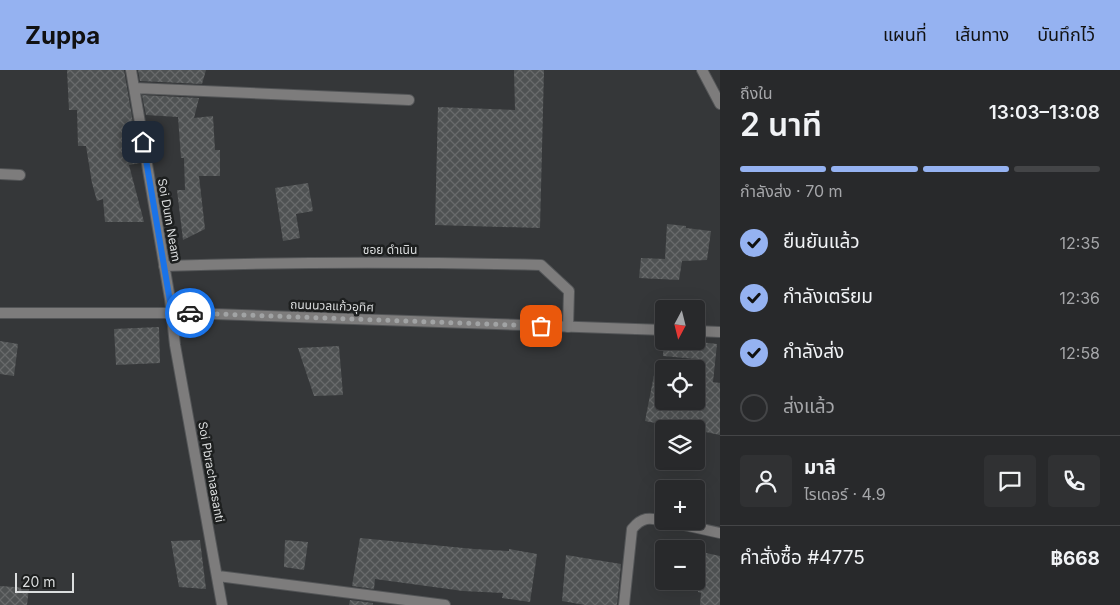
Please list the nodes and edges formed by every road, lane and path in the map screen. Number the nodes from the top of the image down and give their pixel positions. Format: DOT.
graph roads {
  1 [pos="131,70"];
  2 [pos="702,70"];
  3 [pos="134,88"];
  4 [pos="409,100"];
  5 [pos="720,104"];
  6 [pos="0,174"];
  7 [pos="20,175"];
  8 [pos="164,266"];
  9 [pos="0,313"];
  10 [pos="172,313"];
  11 [pos="568,327"];
  12 [pos="655,330"];
  13 [pos="705,331"];
  14 [pos="720,332"];
  15 [pos="175,344"];
  16 [pos="655,518"];
  17 [pos="705,530"];
  18 [pos="720,533"];
  19 [pos="218,576"];
  20 [pos="222,605"];
  21 [pos="445,605"];
  22 [pos="624,605"];
  1 -- 3 [label="street, Soi Dum Neam"];
  2 -- 5 [label="street"];
  3 -- 4 [label="street"];
  3 -- 8 [label="street, Soi Dum Neam"];
  6 -- 7 [label="street"];
  8 -- 10 [label="street, Soi Dum Neam"];
  8 -- 11 [label="street, ซอย ดำเนิน"];
  9 -- 10 [label="street, ถนนนวลแก้วอุทิศ"];
  10 -- 11 [label="street, ถนนนวลแก้วอุทิศ"];
  10 -- 15 [label="street, Soi Dum Neam"];
  11 -- 12 [label="street, ถนนนวลแก้วอุทิศ"];
  13 -- 14 [label="street"];
  15 -- 19 [label="street, Soi Pbrachaasanti"];
  16 -- 22 [label="street"];
  17 -- 18 [label="street"];
  19 -- 20 [label="street, Soi Pbrachaasanti"];
  19 -- 21 [label="street"];
}
